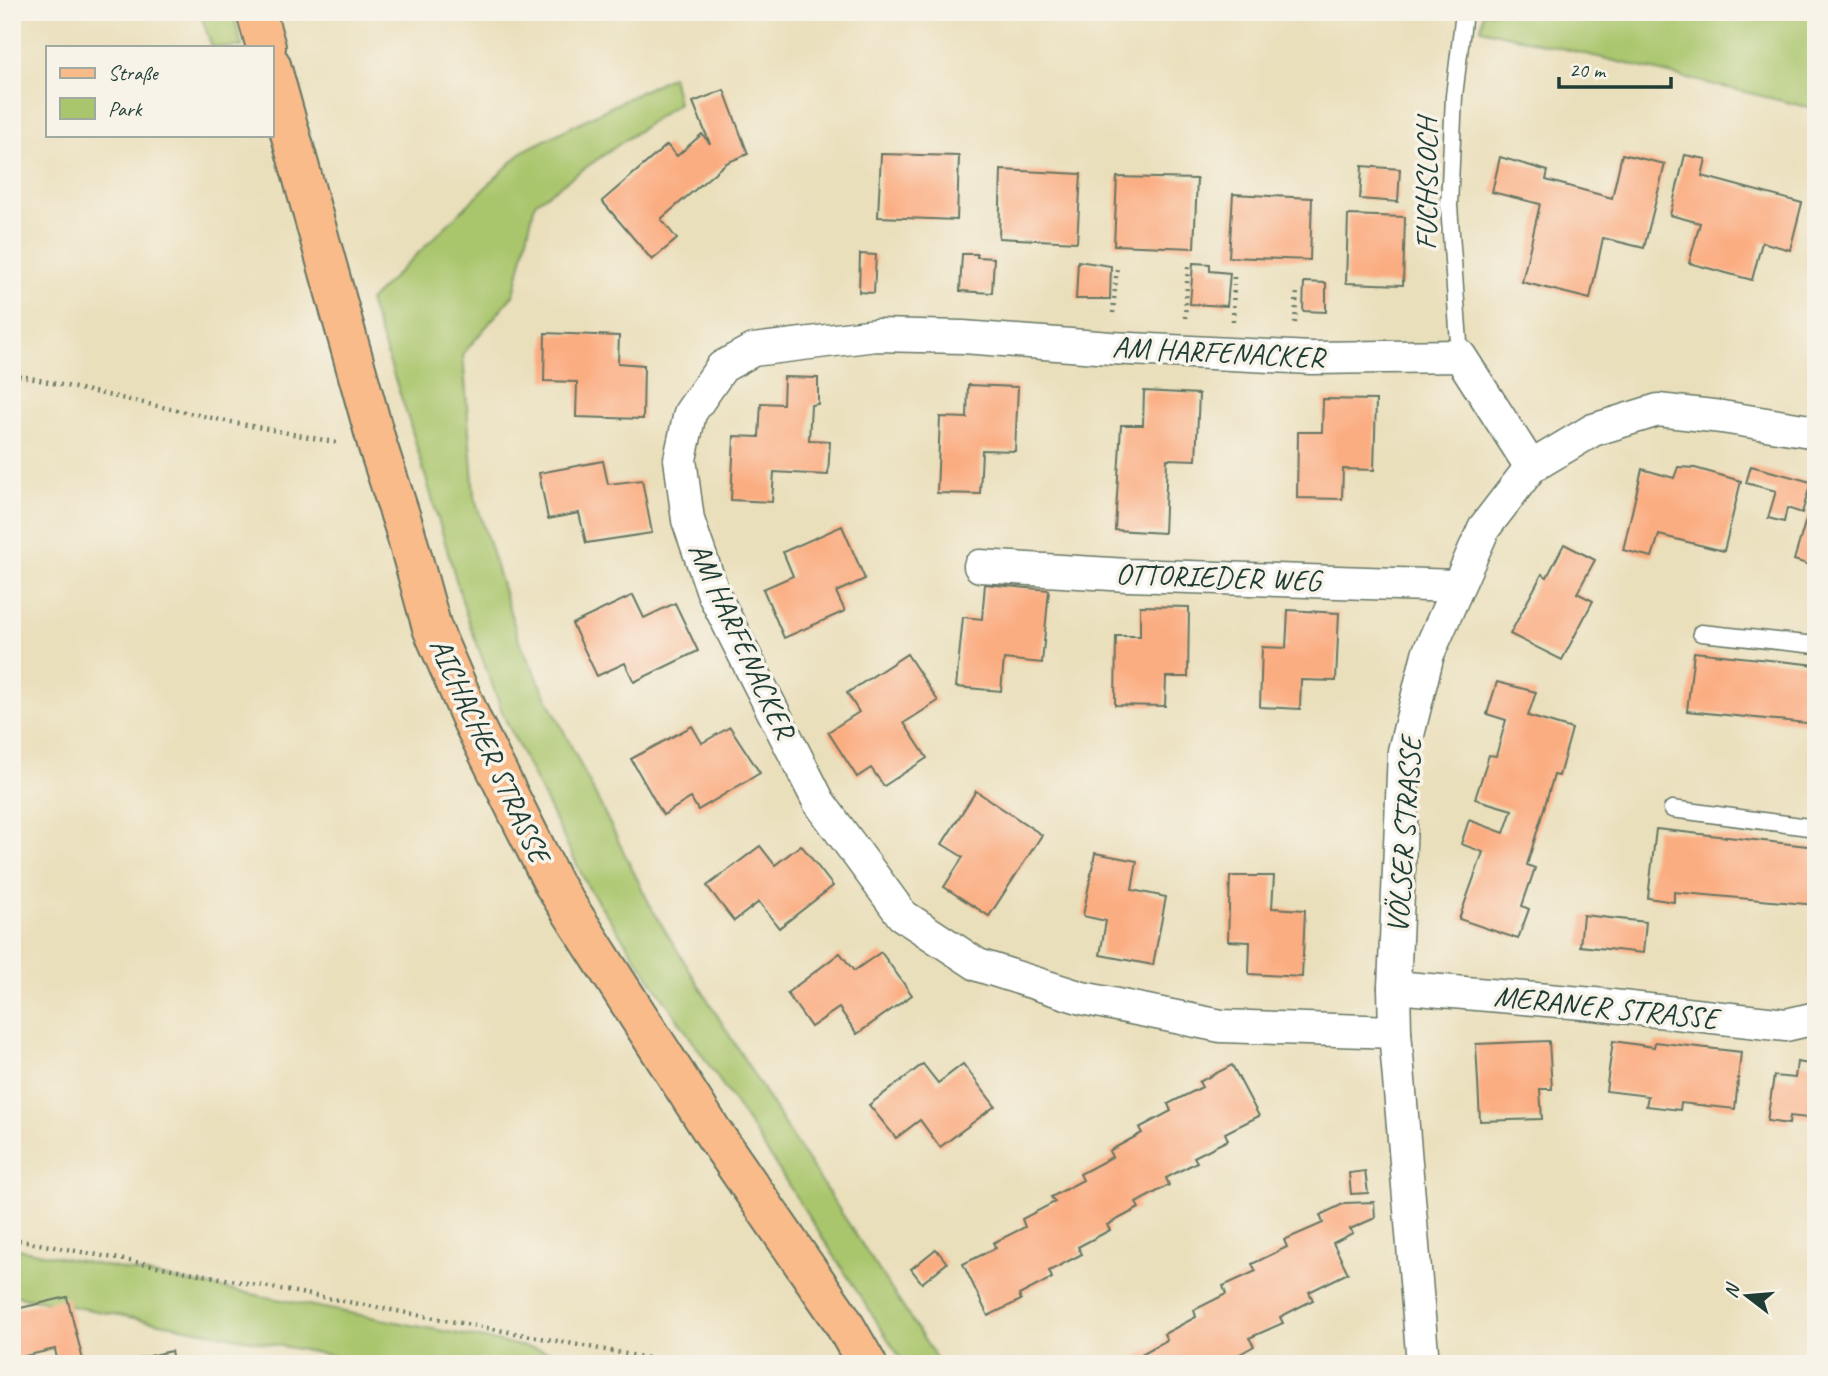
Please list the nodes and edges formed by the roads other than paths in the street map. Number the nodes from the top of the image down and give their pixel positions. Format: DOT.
graph roads {
  1 [pos="256,12"];
  2 [pos="1464,12"];
  3 [pos="266,46"];
  4 [pos="273,72"];
  5 [pos="1460,356"];
  6 [pos="1816,432"];
  7 [pos="1531,467"];
  8 [pos="980,566"];
  9 [pos="1457,586"];
  10 [pos="1701,633"];
  11 [pos="1816,645"];
  12 [pos="1672,809"];
  13 [pos="1816,828"];
  14 [pos="1394,987"];
  15 [pos="1816,1018"];
  16 [pos="1395,1032"];
  17 [pos="867,1364"];
  18 [pos="1423,1364"];
  1 -- 3 [label="main road"];
  2 -- 5 [label="lane, FUCHSLOCH"];
  4 -- 17 [label="main road, AICHACHER STRASSE"];
  5 -- 7 [label="street"];
  5 -- 16 [label="street, AM HARFENACKER"];
  6 -- 7 [label="street, VÖLSER STRASSE"];
  7 -- 9 [label="street, VÖLSER STRASSE"];
  8 -- 9 [label="street, OTTORIEDER WEG"];
  9 -- 14 [label="street, VÖLSER STRASSE"];
  10 -- 11 [label="lane"];
  12 -- 13 [label="lane"];
  14 -- 15 [label="street, MERANER STRASSE"];
  14 -- 16 [label="street, VÖLSER STRASSE"];
  16 -- 18 [label="street, VÖLSER STRASSE"];
}
